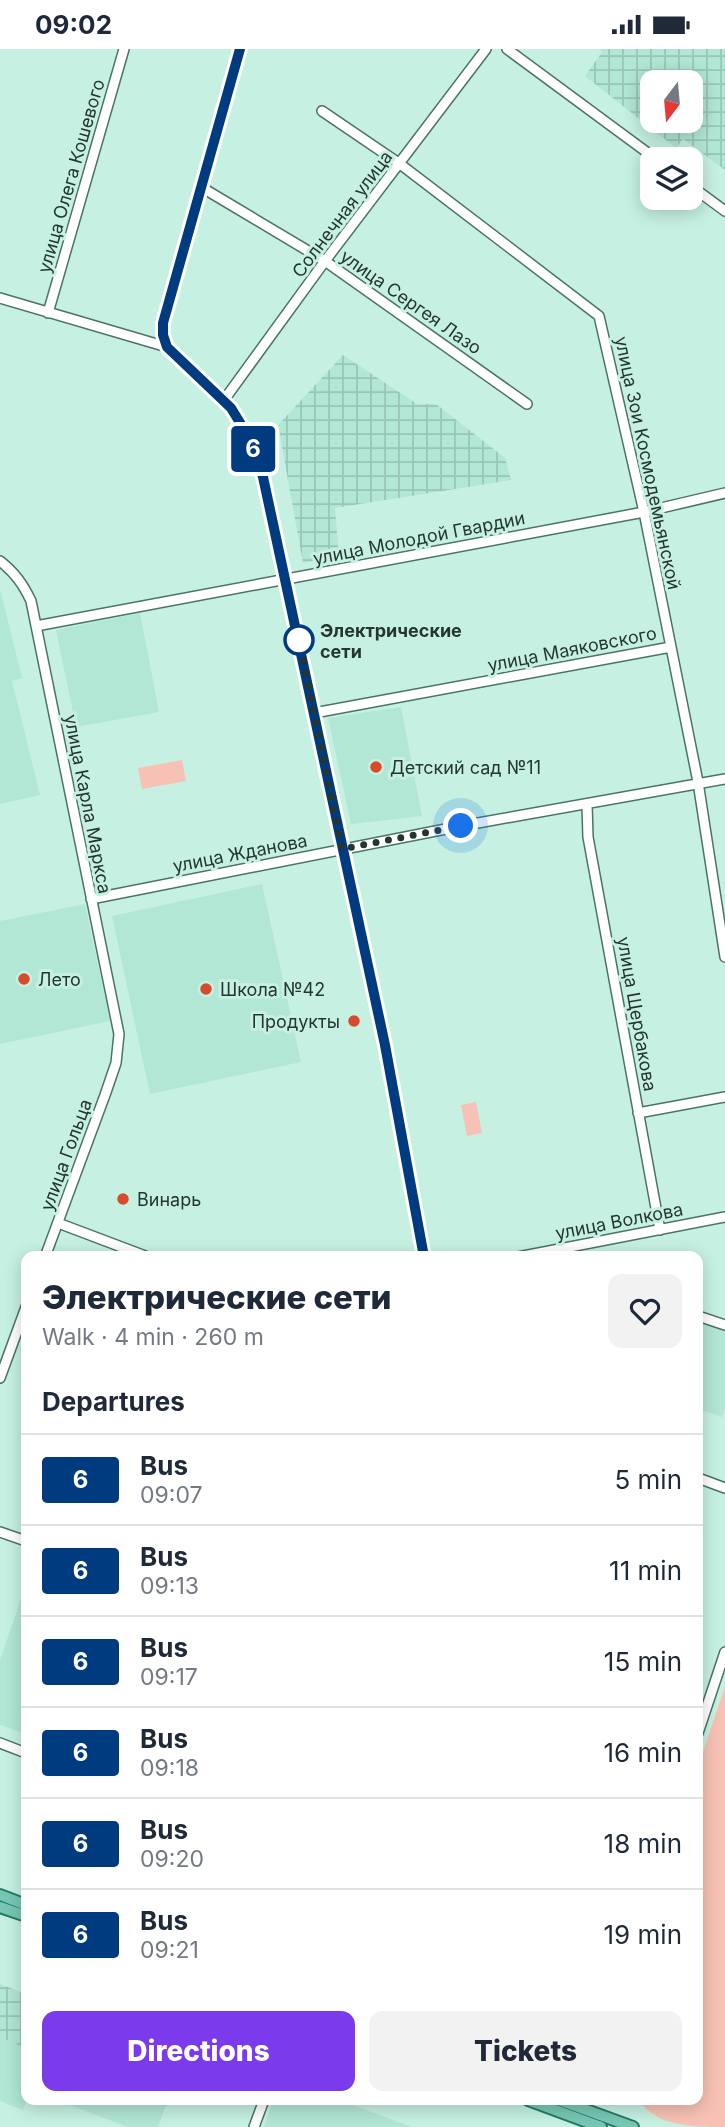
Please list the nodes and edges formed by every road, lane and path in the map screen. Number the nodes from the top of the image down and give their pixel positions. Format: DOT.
graph roads {
  1 [pos="124,49"];
  2 [pos="240,49"];
  3 [pos="486,49"];
  4 [pos="507,49"];
  5 [pos="322,111"];
  6 [pos="640,147"];
  7 [pos="400,164"];
  8 [pos="201,187"];
  9 [pos="703,195"];
  10 [pos="725,211"];
  11 [pos="325,261"];
  12 [pos="0,298"];
  13 [pos="48,313"];
  14 [pos="167,347"];
  15 [pos="224,400"];
  16 [pos="527,404"];
  17 [pos="725,493"];
  18 [pos="644,513"];
  19 [pos="0,561"];
  20 [pos="286,579"];
  21 [pos="36,626"];
  22 [pos="671,646"];
  23 [pos="314,713"];
  24 [pos="725,779"];
  25 [pos="698,782"];
  26 [pos="587,804"];
  27 [pos="342,849"];
  28 [pos="91,899"];
  29 [pos="725,957"];
  30 [pos="116,1063"];
  31 [pos="725,1097"];
  32 [pos="638,1113"];
  33 [pos="725,1217"];
  34 [pos="58,1223"];
  35 [pos="660,1230"];
  36 [pos="47,1251"];
  37 [pos="132,1251"];
  38 [pos="423,1251"];
  39 [pos="550,1251"];
  40 [pos="703,1318"];
  41 [pos="725,1325"];
  42 [pos="21,1334"];
  43 [pos="0,1378"];
  44 [pos="703,1480"];
  45 [pos="725,1488"];
  46 [pos="0,1532"];
  47 [pos="21,1539"];
  48 [pos="725,1652"];
  49 [pos="703,1718"];
  50 [pos="0,1743"];
  51 [pos="21,1751"];
  52 [pos="0,1895"];
  53 [pos="21,1903"];
  54 [pos="0,1907"];
  55 [pos="21,1914"];
  56 [pos="262,2105"];
  57 [pos="574,2107"];
  58 [pos="254,2127"];
  59 [pos="601,2127"];
  60 [pos="633,2127"];
  1 -- 13 [label="street, улица Олега Кошевого"];
  2 -- 8 [label="street"];
  3 -- 7 [label="street, Солнечная улица"];
  4 -- 6 [label="street"];
  5 -- 7 [label="street, улица Зои Космодемьянской"];
  7 -- 11 [label="street, Солнечная улица"];
  7 -- 18 [label="street, улица Зои Космодемьянской"];
  8 -- 11 [label="street, улица Сергея Лазо"];
  8 -- 14 [label="street"];
  9 -- 10 [label="street"];
  11 -- 15 [label="street, Солнечная улица"];
  11 -- 16 [label="street, улица Сергея Лазо"];
  12 -- 13 [label="street"];
  13 -- 14 [label="street"];
  14 -- 15 [label="street"];
  15 -- 20 [label="street"];
  17 -- 18 [label="street, улица Молодой Гвардии"];
  18 -- 20 [label="street, улица Молодой Гвардии"];
  18 -- 22 [label="street, улица Зои Космодемьянской"];
  19 -- 21 [label="street, улица Карла Маркса"];
  20 -- 21 [label="street, улица Молодой Гвардии"];
  20 -- 23 [label="street"];
  21 -- 28 [label="street, улица Карла Маркса"];
  22 -- 23 [label="street, улица Маяковского"];
  22 -- 25 [label="street, улица Зои Космодемьянской"];
  23 -- 27 [label="street"];
  24 -- 25 [label="street, улица Жданова"];
  25 -- 26 [label="street, улица Жданова"];
  25 -- 29 [label="street, улица Зои Космодемьянской"];
  26 -- 27 [label="street, улица Жданова"];
  26 -- 32 [label="street, улица Щербакова"];
  27 -- 28 [label="street, улица Жданова"];
  27 -- 38 [label="street"];
  28 -- 30 [label="street, улица Карла Маркса"];
  30 -- 34 [label="street, улица Гольца"];
  31 -- 32 [label="street"];
  32 -- 35 [label="street, улица Щербакова"];
  33 -- 35 [label="street, улица Волкова"];
  34 -- 36 [label="street, улица Гольца"];
  34 -- 37 [label="street"];
  35 -- 39 [label="street, улица Волкова"];
  40 -- 41 [label="street"];
  42 -- 43 [label="street"];
  44 -- 45 [label="street"];
  46 -- 47 [label="street"];
  48 -- 49 [label="street"];
  50 -- 51 [label="street"];
  52 -- 53 [label="main road"];
  54 -- 55 [label="main road"];
  56 -- 58 [label="street"];
  57 -- 59 [label="main road"];
  57 -- 60 [label="main road"];
}
